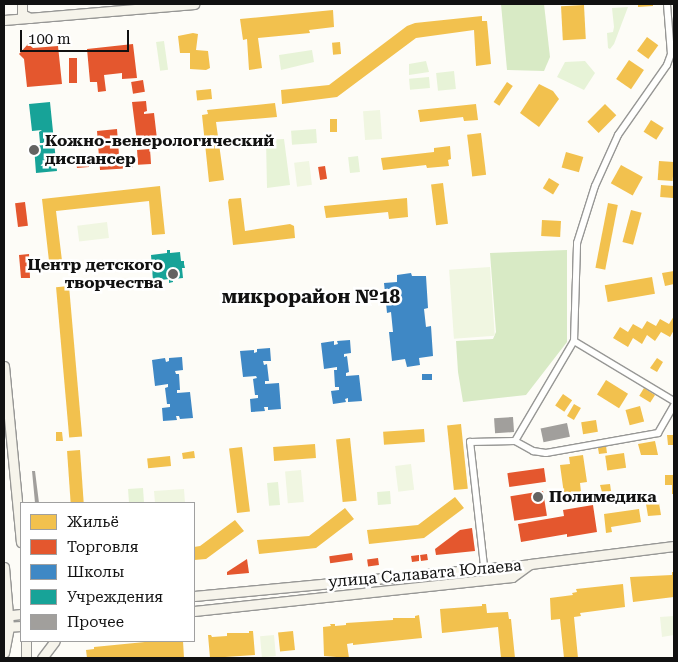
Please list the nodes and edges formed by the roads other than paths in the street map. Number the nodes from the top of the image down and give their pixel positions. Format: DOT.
graph roads {
  1 [pos="22,4"];
  2 [pos="194,4"];
  3 [pos="667,4"];
  4 [pos="30,18"];
  5 [pos="4,20"];
  6 [pos="673,55"];
  7 [pos="574,341"];
  8 [pos="4,366"];
  9 [pos="674,403"];
  10 [pos="515,441"];
  11 [pos="20,532"];
  12 [pos="674,546"];
  13 [pos="530,564"];
  14 [pos="484,566"];
  15 [pos="4,567"];
  16 [pos="419,573"];
  17 [pos="486,580"];
  18 [pos="292,586"];
  19 [pos="421,587"];
  20 [pos="195,596"];
  21 [pos="294,600"];
  22 [pos="195,611"];
  23 [pos="20,614"];
  24 [pos="6,615"];
  25 [pos="20,626"];
  26 [pos="6,627"];
  27 [pos="26,642"];
  28 [pos="54,642"];
  29 [pos="4,653"];
  30 [pos="26,658"];
  31 [pos="42,658"];
  1 -- 4 [label="street"];
  2 -- 4 [label="street"];
  3 -- 6 [label="street"];
  4 -- 5 [label="street"];
  6 -- 7 [label="street"];
  7 -- 9 [label="street"];
  7 -- 10 [label="street"];
  8 -- 11 [label="street"];
  9 -- 10 [label="street"];
  10 -- 14 [label="street"];
  12 -- 13 [label="street"];
  13 -- 14 [label="street, улица Салавата Юлаева"];
  13 -- 17 [label="street, улица Салавата Юлаева"];
  14 -- 16 [label="street, улица Салавата Юлаева"];
  14 -- 17 [label="street"];
  15 -- 24 [label="street"];
  16 -- 18 [label="street, улица Салавата Юлаева"];
  16 -- 19 [label="street"];
  17 -- 19 [label="street, улица Салавата Юлаева"];
  18 -- 20 [label="street, улица Салавата Юлаева"];
  18 -- 21 [label="street"];
  19 -- 21 [label="street, улица Салавата Юлаева"];
  21 -- 22 [label="street, улица Салавата Юлаева"];
  23 -- 24 [label="street"];
  24 -- 26 [label="street"];
  25 -- 26 [label="street"];
  26 -- 29 [label="street"];
  27 -- 30 [label="street"];
  28 -- 31 [label="street"];
}
